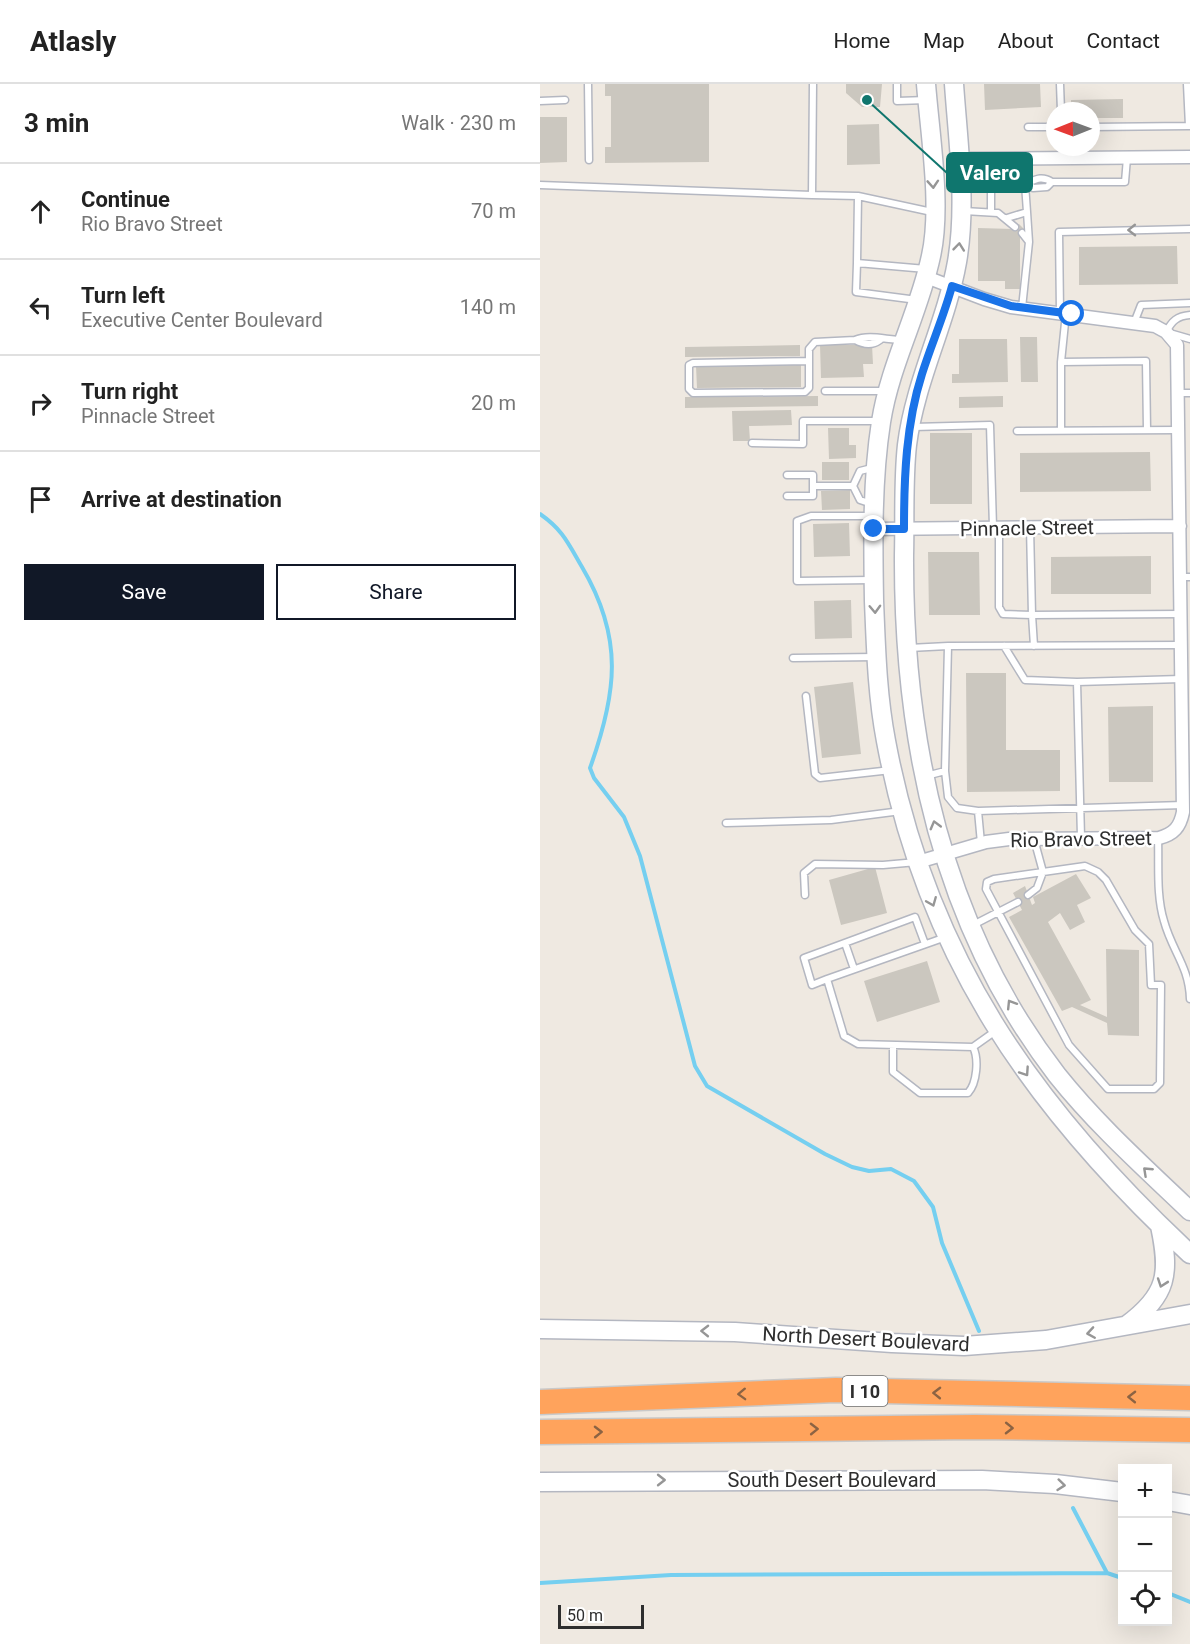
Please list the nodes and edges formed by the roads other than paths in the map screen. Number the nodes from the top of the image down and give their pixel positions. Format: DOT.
graph roads {
  1 [pos="588,84"];
  2 [pos="813,84"];
  3 [pos="897,84"];
  4 [pos="954,84"];
  5 [pos="1060,84"];
  6 [pos="1187,84"];
  7 [pos="927,92"];
  8 [pos="565,100"];
  9 [pos="540,101"];
  10 [pos="1061,102"];
  11 [pos="1028,127"];
  12 [pos="1046,127"];
  13 [pos="1100,127"];
  14 [pos="1025,158"];
  15 [pos="1126,158"];
  16 [pos="1190,158"];
  17 [pos="958,159"];
  18 [pos="589,160"];
  19 [pos="1027,183"];
  20 [pos="991,184"];
  21 [pos="540,185"];
  22 [pos="812,195"];
  23 [pos="858,196"];
  24 [pos="961,211"];
  25 [pos="935,212"];
  26 [pos="991,212"];
  27 [pos="1027,212"];
  28 [pos="1008,218"];
  29 [pos="1015,227"];
  30 [pos="1190,229"];
  31 [pos="1022,233"];
  32 [pos="1029,243"];
  33 [pos="857,263"];
  34 [pos="927,273"];
  35 [pos="952,286"];
  36 [pos="918,300"];
  37 [pos="1190,303"];
  38 [pos="1022,308"];
  39 [pos="1063,312"];
  40 [pos="1190,315"];
  41 [pos="1134,323"];
  42 [pos="1166,332"];
  43 [pos="1190,339"];
  44 [pos="903,340"];
  45 [pos="809,360"];
  46 [pos="1061,362"];
  47 [pos="825,391"];
  48 [pos="888,392"];
  49 [pos="1185,393"];
  50 [pos="881,421"];
  51 [pos="910,428"];
  52 [pos="1180,429"];
  53 [pos="1017,430"];
  54 [pos="1062,430"];
  55 [pos="1147,430"];
  56 [pos="752,443"];
  57 [pos="876,468"];
  58 [pos="787,475"];
  59 [pos="1185,477"];
  60 [pos="813,486"];
  61 [pos="853,486"];
  62 [pos="787,496"];
  63 [pos="875,517"];
  64 [pos="1180,526"];
  65 [pos="996,528"];
  66 [pos="1030,528"];
  67 [pos="904,529"];
  68 [pos="1185,577"];
  69 [pos="874,580"];
  70 [pos="1184,608"];
  71 [pos="1032,615"];
  72 [pos="1184,641"];
  73 [pos="948,646"];
  74 [pos="1004,646"];
  75 [pos="1034,646"];
  76 [pos="906,648"];
  77 [pos="876,657"];
  78 [pos="793,658"];
  79 [pos="1182,679"];
  80 [pos="1077,681"];
  81 [pos="806,696"];
  82 [pos="892,770"];
  83 [pos="945,771"];
  84 [pos="923,777"];
  85 [pos="1183,805"];
  86 [pos="1080,808"];
  87 [pos="902,810"];
  88 [pos="978,811"];
  89 [pos="726,823"];
  90 [pos="1081,837"];
  91 [pos="1034,838"];
  92 [pos="1158,838"];
  93 [pos="981,843"];
  94 [pos="943,853"];
  95 [pos="918,862"];
  96 [pos="1043,872"];
  97 [pos="805,895"];
  98 [pos="1028,895"];
  99 [pos="1018,902"];
  100 [pos="999,911"];
  101 [pos="970,927"];
  102 [pos="946,936"];
  103 [pos="845,943"];
  104 [pos="925,944"];
  105 [pos="854,969"];
  106 [pos="827,979"];
  107 [pos="1190,999"];
  108 [pos="998,1030"];
  109 [pos="1030,1034"];
  110 [pos="893,1045"];
  111 [pos="973,1047"];
  112 [pos="1010,1048"];
  113 [pos="1190,1211"];
  114 [pos="1160,1226"];
  115 [pos="1190,1254"];
  116 [pos="1190,1314"];
  117 [pos="1125,1327"];
  118 [pos="540,1329"];
  119 [pos="1190,1398"];
  120 [pos="540,1402"];
  121 [pos="1190,1430"];
  122 [pos="540,1432"];
  123 [pos="540,1482"];
  124 [pos="1118,1492"];
  125 [pos="1172,1502"];
  126 [pos="1190,1505"];
  1 -- 18 [label="lane"];
  2 -- 22 [label="lane"];
  3 -- 7 [label="lane"];
  4 -- 17 [label="main road"];
  5 -- 10 [label="lane"];
  6 -- 13 [label="lane"];
  7 -- 25 [label="main road, one-way"];
  8 -- 9 [label="lane"];
  11 -- 12 [label="lane"];
  14 -- 15 [label="street"];
  14 -- 17 [label="street"];
  14 -- 19 [label="lane"];
  15 -- 16 [label="street"];
  15 -- 19 [label="lane"];
  17 -- 24 [label="main road"];
  19 -- 27 [label="lane"];
  20 -- 26 [label="lane"];
  21 -- 22 [label="lane"];
  22 -- 23 [label="lane"];
  23 -- 25 [label="lane"];
  23 -- 33 [label="lane"];
  24 -- 26 [label="lane"];
  35 -- 24 [label="main road, one-way"];
  25 -- 34 [label="main road"];
  26 -- 28 [label="lane"];
  27 -- 28 [label="lane"];
  27 -- 32 [label="lane"];
  28 -- 29 [label="lane"];
  30 -- 39 [label="lane, one-way"];
  31 -- 32 [label="lane"];
  32 -- 38 [label="lane"];
  33 -- 34 [label="lane"];
  33 -- 36 [label="lane"];
  34 -- 35 [label="street"];
  34 -- 36 [label="main road"];
  35 -- 38 [label="street"];
  35 -- 51 [label="main road"];
  36 -- 44 [label="main road"];
  37 -- 41 [label="lane"];
  38 -- 39 [label="street"];
  39 -- 41 [label="street"];
  39 -- 46 [label="lane"];
  40 -- 42 [label="lane"];
  41 -- 42 [label="street"];
  42 -- 43 [label="lane"];
  42 -- 49 [label="street, Rio Bravo Street"];
  44 -- 45 [label="lane"];
  44 -- 48 [label="main road"];
  45 -- 45 [label="lane"];
  46 -- 54 [label="lane"];
  46 -- 55 [label="lane"];
  47 -- 48 [label="lane"];
  48 -- 50 [label="main road"];
  49 -- 52 [label="street, Rio Bravo Street"];
  50 -- 56 [label="lane"];
  50 -- 57 [label="main road"];
  51 -- 65 [label="lane"];
  51 -- 67 [label="main road"];
  52 -- 55 [label="lane"];
  52 -- 59 [label="street, Rio Bravo Street"];
  53 -- 54 [label="lane"];
  54 -- 55 [label="lane"];
  57 -- 61 [label="lane"];
  57 -- 63 [label="main road"];
  58 -- 60 [label="lane"];
  59 -- 64 [label="street, Rio Bravo Street"];
  60 -- 61 [label="lane"];
  60 -- 62 [label="lane"];
  61 -- 63 [label="lane"];
  63 -- 67 [label="street, Pinnacle Street"];
  63 -- 69 [label="main road"];
  63 -- 69 [label="lane"];
  64 -- 66 [label="street, Pinnacle Street"];
  64 -- 68 [label="street, Rio Bravo Street"];
  65 -- 66 [label="street, Pinnacle Street"];
  65 -- 67 [label="street, Pinnacle Street"];
  65 -- 71 [label="lane"];
  66 -- 71 [label="lane"];
  67 -- 76 [label="main road"];
  68 -- 70 [label="street, Rio Bravo Street"];
  69 -- 77 [label="main road, one-way"];
  70 -- 71 [label="lane"];
  70 -- 72 [label="street, Rio Bravo Street"];
  71 -- 75 [label="lane"];
  72 -- 75 [label="lane"];
  72 -- 79 [label="street, Rio Bravo Street"];
  73 -- 74 [label="lane"];
  73 -- 76 [label="lane"];
  73 -- 83 [label="lane"];
  74 -- 75 [label="lane"];
  74 -- 80 [label="lane"];
  76 -- 84 [label="main road"];
  77 -- 78 [label="lane"];
  77 -- 82 [label="main road"];
  79 -- 80 [label="lane"];
  79 -- 85 [label="street, Rio Bravo Street"];
  80 -- 86 [label="lane"];
  81 -- 82 [label="lane"];
  82 -- 87 [label="main road"];
  83 -- 84 [label="lane"];
  83 -- 88 [label="lane"];
  94 -- 84 [label="main road, one-way"];
  85 -- 86 [label="lane"];
  85 -- 92 [label="street, Rio Bravo Street"];
  86 -- 88 [label="lane"];
  86 -- 90 [label="lane"];
  87 -- 89 [label="lane"];
  87 -- 95 [label="main road"];
  88 -- 93 [label="lane"];
  90 -- 91 [label="street, Rio Bravo Street"];
  90 -- 92 [label="street, Rio Bravo Street"];
  91 -- 93 [label="street, Rio Bravo Street"];
  91 -- 96 [label="lane"];
  92 -- 107 [label="lane"];
  93 -- 94 [label="street, Rio Bravo Street"];
  94 -- 95 [label="street, Rio Bravo Street"];
  94 -- 101 [label="main road"];
  95 -- 97 [label="lane"];
  95 -- 102 [label="main road, one-way"];
  96 -- 98 [label="lane"];
  96 -- 100 [label="lane"];
  96 -- 100 [label="lane"];
  99 -- 100 [label="lane"];
  100 -- 101 [label="lane"];
  109 -- 101 [label="main road, one-way"];
  102 -- 104 [label="lane"];
  102 -- 108 [label="main road"];
  103 -- 104 [label="lane"];
  103 -- 105 [label="lane"];
  103 -- 106 [label="lane"];
  104 -- 105 [label="lane"];
  105 -- 106 [label="lane"];
  106 -- 110 [label="lane"];
  108 -- 111 [label="lane"];
  108 -- 112 [label="main road"];
  109 -- 112 [label="main road"];
  113 -- 109 [label="main road, one-way"];
  110 -- 111 [label="lane"];
  110 -- 111 [label="lane"];
  112 -- 114 [label="main road, one-way"];
  114 -- 115 [label="main road"];
  114 -- 117 [label="main road, one-way"];
  116 -- 117 [label="main road, North Desert Boulevard"];
  117 -- 118 [label="main road, North Desert Boulevard, one-way"];
  119 -- 120 [label="highway, I 10, one-way"];
  122 -- 121 [label="highway, I 10, one-way"];
  123 -- 124 [label="main road, South Desert Boulevard, one-way"];
  125 -- 126 [label="main road"];
}
